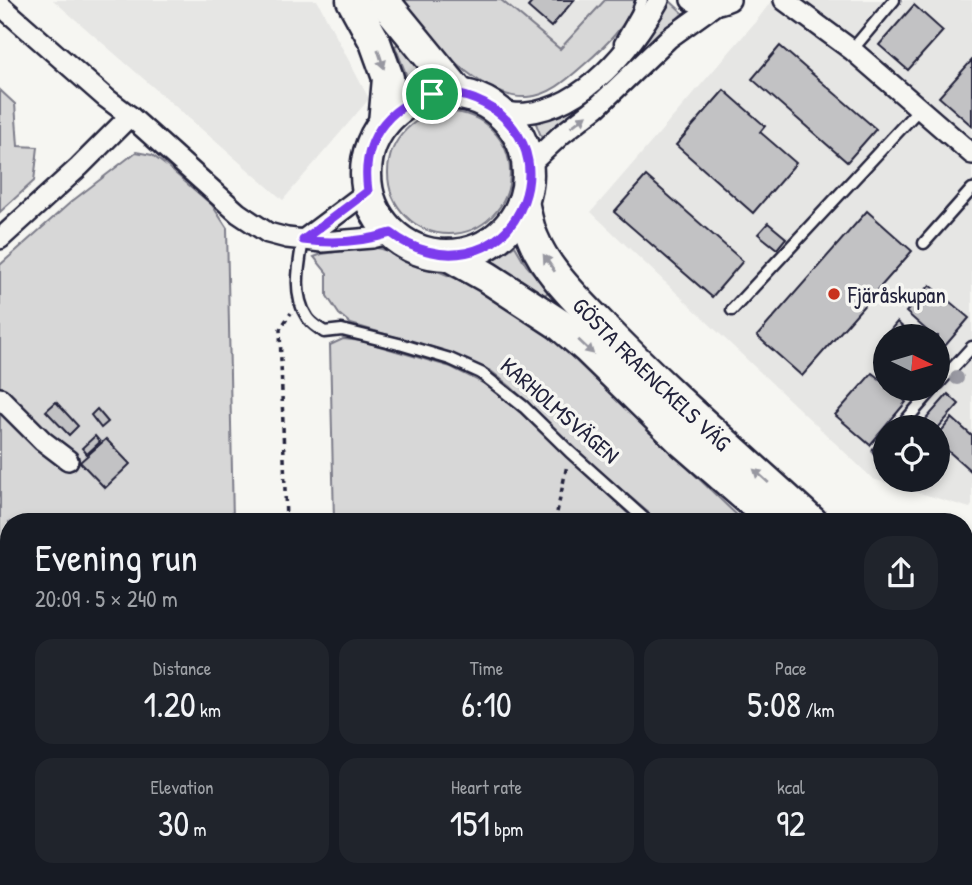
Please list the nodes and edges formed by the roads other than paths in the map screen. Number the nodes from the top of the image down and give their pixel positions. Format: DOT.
graph roads {
  1 [pos="352,0"];
  2 [pos="383,0"];
  3 [pos="642,0"];
  4 [pos="659,0"];
  5 [pos="691,0"];
  6 [pos="784,0"];
  7 [pos="894,0"];
  8 [pos="723,2"];
  9 [pos="0,5"];
  10 [pos="852,50"];
  11 [pos="612,63"];
  12 [pos="460,94"];
  13 [pos="920,108"];
  14 [pos="499,112"];
  15 [pos="130,116"];
  16 [pos="384,123"];
  17 [pos="972,153"];
  18 [pos="528,166"];
  19 [pos="972,189"];
  20 [pos="368,191"];
  21 [pos="523,202"];
  22 [pos="391,233"];
  23 [pos="0,239"];
  24 [pos="303,240"];
  25 [pos="924,243"];
  26 [pos="448,255"];
  27 [pos="732,310"];
  28 [pos="972,346"];
  29 [pos="950,371"];
  30 [pos="0,398"];
  31 [pos="923,401"];
  32 [pos="910,415"];
  33 [pos="68,460"];
  34 [pos="638,513"];
  35 [pos="765,513"];
  36 [pos="802,513"];
  1 -- 16 [label="main road, GÖSTA FRAENCKELS VÄG, one-way"];
  2 -- 12 [label="main road, GÖSTA FRAENCKELS VÄG"];
  3 -- 11 [label="lane"];
  4 -- 11 [label="street"];
  5 -- 8 [label="street"];
  6 -- 10 [label="street"];
  7 -- 10 [label="lane"];
  18 -- 8 [label="street, one-way"];
  9 -- 15 [label="street"];
  10 -- 13 [label="street"];
  11 -- 14 [label="street"];
  12 -- 14 [label="main road, GÖSTA FRAENCKELS VÄG"];
  12 -- 16 [label="main road, GÖSTA FRAENCKELS VÄG"];
  13 -- 17 [label="street"];
  13 -- 27 [label="lane"];
  14 -- 18 [label="main road, GÖSTA FRAENCKELS VÄG"];
  15 -- 23 [label="street"];
  15 -- 24 [label="street"];
  16 -- 20 [label="main road, GÖSTA FRAENCKELS VÄG"];
  18 -- 21 [label="main road, GÖSTA FRAENCKELS VÄG"];
  19 -- 25 [label="lane"];
  20 -- 22 [label="main road, GÖSTA FRAENCKELS VÄG"];
  20 -- 24 [label="street"];
  21 -- 26 [label="main road, GÖSTA FRAENCKELS VÄG"];
  36 -- 21 [label="main road, GÖSTA FRAENCKELS VÄG, one-way"];
  22 -- 24 [label="street"];
  22 -- 26 [label="main road, GÖSTA FRAENCKELS VÄG"];
  24 -- 34 [label="lane, KARHOLMSVÄGEN"];
  26 -- 35 [label="main road, GÖSTA FRAENCKELS VÄG, one-way"];
  28 -- 29 [label="lane"];
  30 -- 33 [label="street"];
  31 -- 32 [label="lane"];
}
